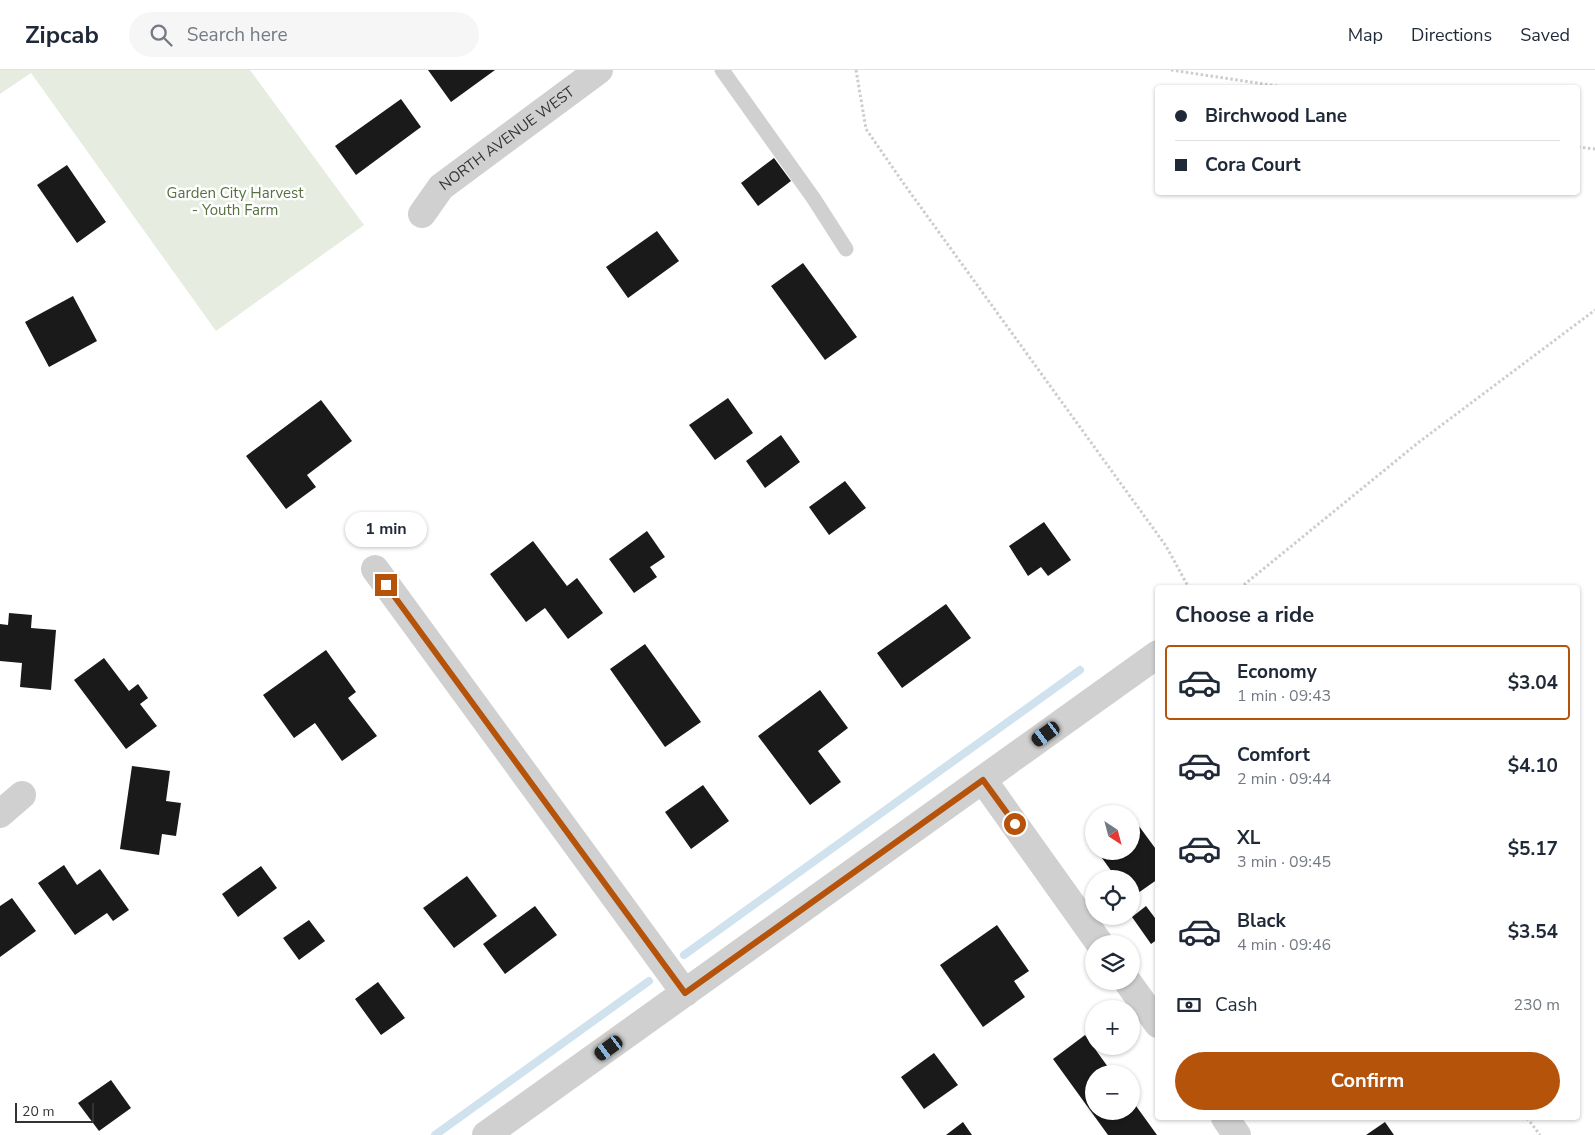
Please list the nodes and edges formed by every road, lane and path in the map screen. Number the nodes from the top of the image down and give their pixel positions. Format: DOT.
graph roads {
  1 [pos="599,70"];
  2 [pos="722,70"];
  3 [pos="856,70"];
  4 [pos="1171,70"];
  5 [pos="1270,85"];
  6 [pos="1580,147"];
  7 [pos="1595,150"];
  8 [pos="422,214"];
  9 [pos="846,249"];
  10 [pos="1595,310"];
  11 [pos="375,569"];
  12 [pos="1187,585"];
  13 [pos="1244,585"];
  14 [pos="1155,656"];
  15 [pos="983,780"];
  16 [pos="22,795"];
  17 [pos="0,814"];
  18 [pos="1094,935"];
  19 [pos="1133,990"];
  20 [pos="685,993"];
  21 [pos="1155,1020"];
  22 [pos="1227,1120"];
  23 [pos="1529,1120"];
  24 [pos="486,1135"];
  25 [pos="1238,1135"];
  26 [pos="1540,1135"];
  1 -- 8 [label="street, NORTH AVENUE WEST"];
  2 -- 9 [label="lane"];
  3 -- 12 [label="path"];
  4 -- 5 [label="path"];
  6 -- 7 [label="path"];
  10 -- 13 [label="path"];
  11 -- 20 [label="street"];
  14 -- 15 [label="street"];
  15 -- 18 [label="street"];
  15 -- 20 [label="street"];
  16 -- 17 [label="street"];
  19 -- 21 [label="street"];
  20 -- 24 [label="street"];
  22 -- 25 [label="street"];
  23 -- 26 [label="path"];
}
